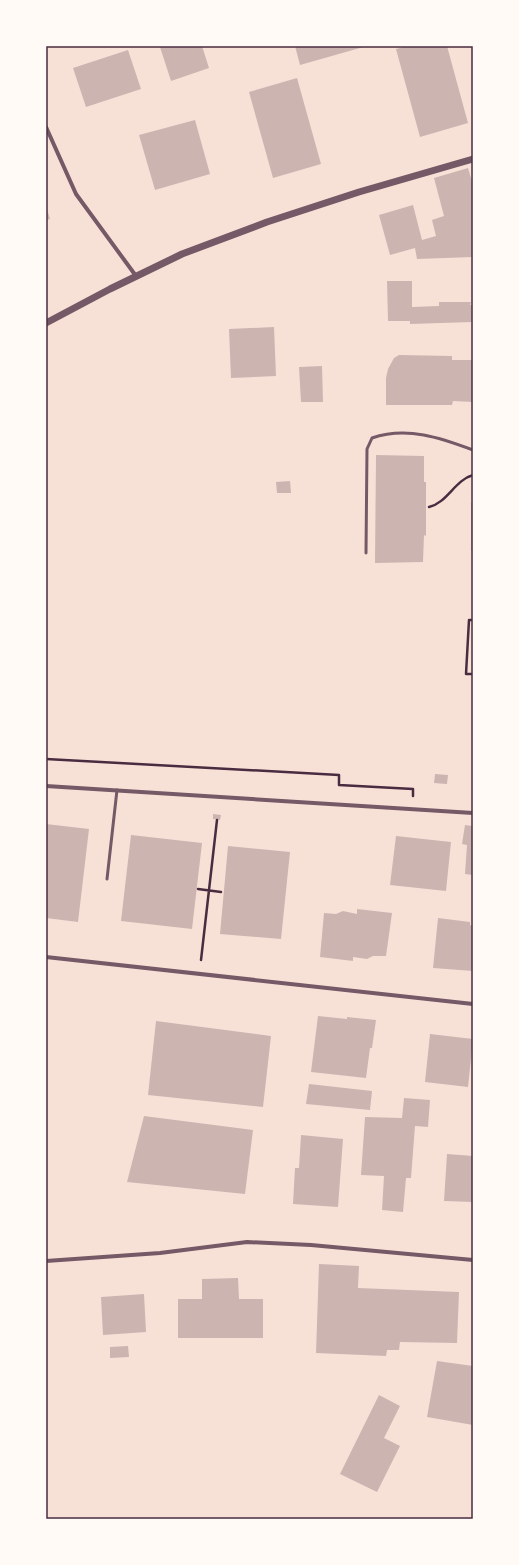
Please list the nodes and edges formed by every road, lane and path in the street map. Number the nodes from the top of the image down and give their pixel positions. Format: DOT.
graph roads {
  1 [pos="46,127"];
  2 [pos="473,159"];
  3 [pos="136,276"];
  4 [pos="46,323"];
  5 [pos="473,450"];
  6 [pos="473,475"];
  7 [pos="429,507"];
  8 [pos="366,553"];
  9 [pos="473,620"];
  10 [pos="473,674"];
  11 [pos="46,759"];
  12 [pos="46,786"];
  13 [pos="117,790"];
  14 [pos="412,808"];
  15 [pos="473,813"];
  16 [pos="217,820"];
  17 [pos="107,880"];
  18 [pos="198,889"];
  19 [pos="209,890"];
  20 [pos="221,892"];
  21 [pos="46,957"];
  22 [pos="200,974"];
  23 [pos="473,1004"];
  24 [pos="473,1260"];
  25 [pos="46,1261"];
  1 -- 3 [label="street"];
  2 -- 3 [label="street"];
  3 -- 4 [label="street"];
  5 -- 8 [label="lane"];
  6 -- 7 [label="path"];
  9 -- 10 [label="path"];
  11 -- 14 [label="path"];
  12 -- 13 [label="street"];
  13 -- 14 [label="street"];
  13 -- 17 [label="lane"];
  14 -- 15 [label="street"];
  16 -- 19 [label="path"];
  18 -- 19 [label="path"];
  19 -- 20 [label="path"];
  19 -- 22 [label="path"];
  21 -- 22 [label="street"];
  22 -- 23 [label="street"];
  24 -- 25 [label="street"];
}
